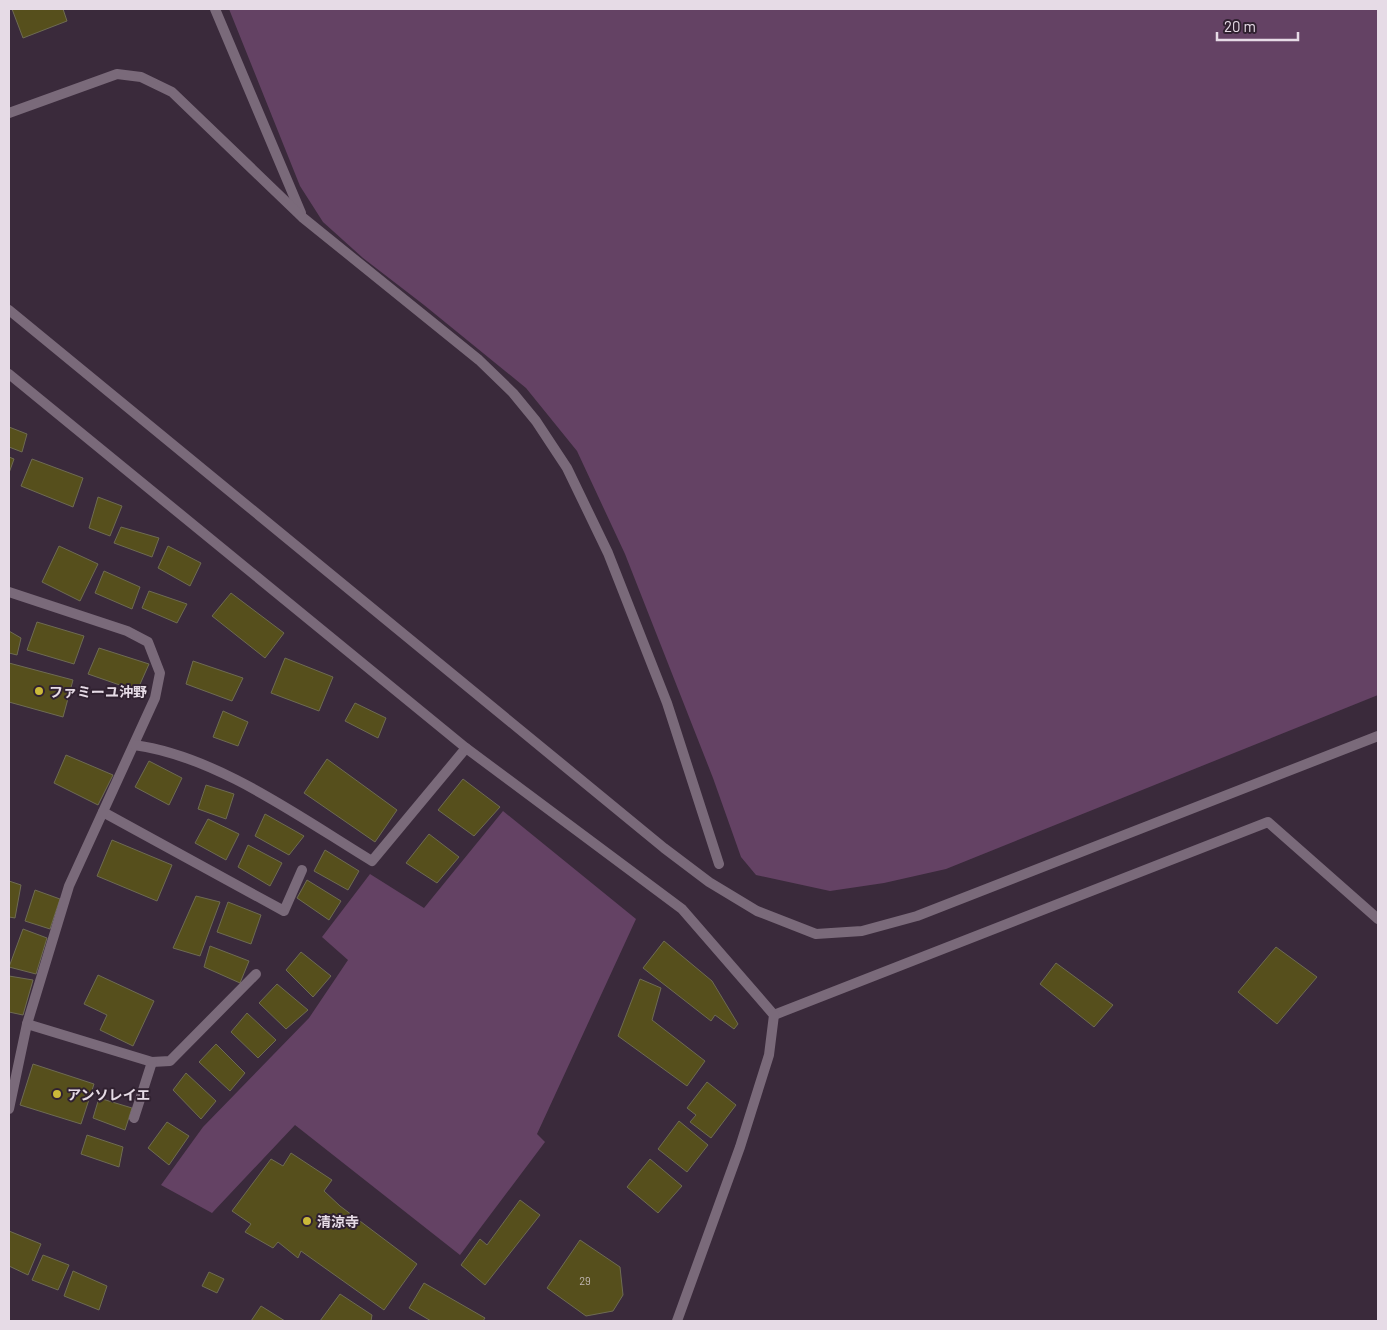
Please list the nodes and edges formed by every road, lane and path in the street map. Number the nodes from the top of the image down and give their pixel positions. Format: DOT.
graph roads {
  1 [pos="215,9"];
  2 [pos="9,113"];
  3 [pos="302,217"];
  4 [pos="9,310"];
  5 [pos="9,374"];
  6 [pos="9,592"];
  7 [pos="1378,736"];
  8 [pos="134,745"];
  9 [pos="466,748"];
  10 [pos="103,812"];
  11 [pos="719,864"];
  12 [pos="302,870"];
  13 [pos="1378,919"];
  14 [pos="256,974"];
  15 [pos="774,1015"];
  16 [pos="26,1024"];
  17 [pos="152,1062"];
  18 [pos="9,1109"];
  19 [pos="134,1118"];
  20 [pos="677,1321"];
  1 -- 3 [label="street"];
  2 -- 3 [label="street"];
  3 -- 11 [label="street"];
  4 -- 7 [label="street"];
  5 -- 9 [label="street"];
  6 -- 8 [label="street"];
  8 -- 9 [label="street"];
  8 -- 10 [label="street"];
  9 -- 15 [label="street"];
  10 -- 12 [label="street"];
  10 -- 16 [label="street"];
  13 -- 15 [label="street"];
  14 -- 17 [label="street"];
  15 -- 20 [label="street"];
  16 -- 17 [label="street"];
  16 -- 18 [label="street"];
  17 -- 19 [label="street"];
}
